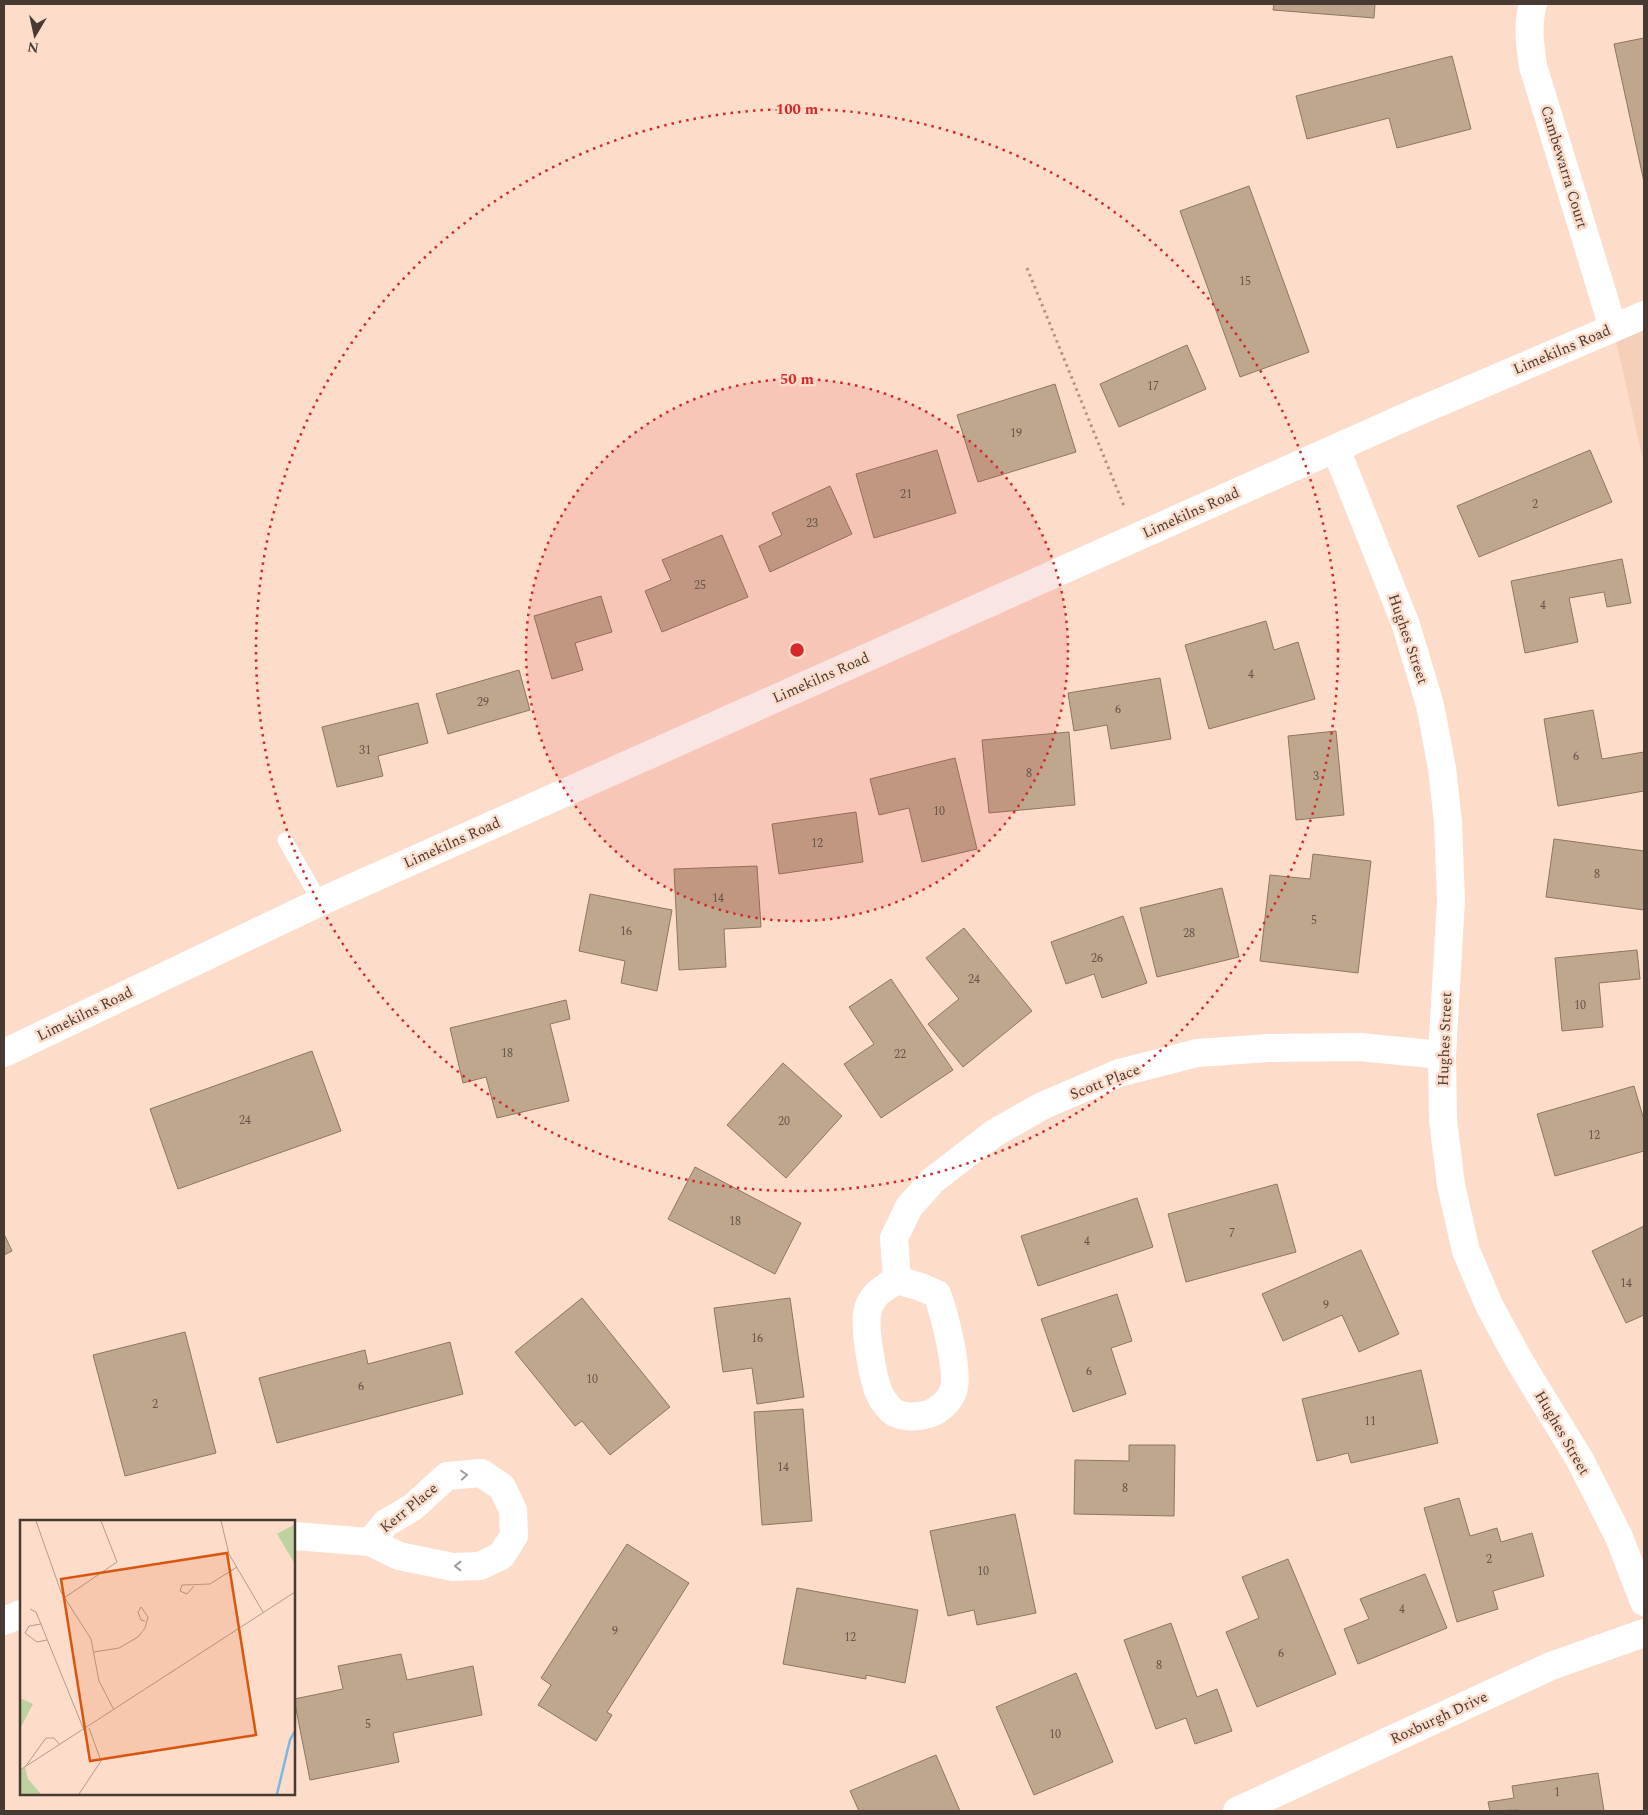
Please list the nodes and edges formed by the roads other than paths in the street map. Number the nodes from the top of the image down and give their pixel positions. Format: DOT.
graph roads {
  1 [pos="1533,4"];
  2 [pos="1644,315"];
  3 [pos="1613,328"];
  4 [pos="1336,449"];
  5 [pos="285,840"];
  6 [pos="320,902"];
  7 [pos="4,1053"];
  8 [pos="1442,1055"];
  9 [pos="897,1280"];
  10 [pos="295,1536"];
  11 [pos="370,1542"];
  12 [pos="1644,1602"];
  13 [pos="20,1614"];
  14 [pos="4,1621"];
  15 [pos="1644,1632"];
  16 [pos="1237,1811"];
  1 -- 3 [label="street, Cambewarra Court"];
  2 -- 3 [label="street, Limekilns Road"];
  3 -- 4 [label="street, Limekilns Road"];
  4 -- 6 [label="street, Limekilns Road"];
  4 -- 8 [label="street, Hughes Street"];
  5 -- 6 [label="lane"];
  6 -- 7 [label="street, Limekilns Road"];
  8 -- 9 [label="street, Scott Place"];
  8 -- 12 [label="street, Hughes Street"];
  9 -- 9 [label="street"];
  10 -- 11 [label="street, Kerr Place"];
  11 -- 11 [label="street, Kerr Place, one-way"];
  13 -- 14 [label="street"];
  15 -- 16 [label="street, Roxburgh Drive"];
}
